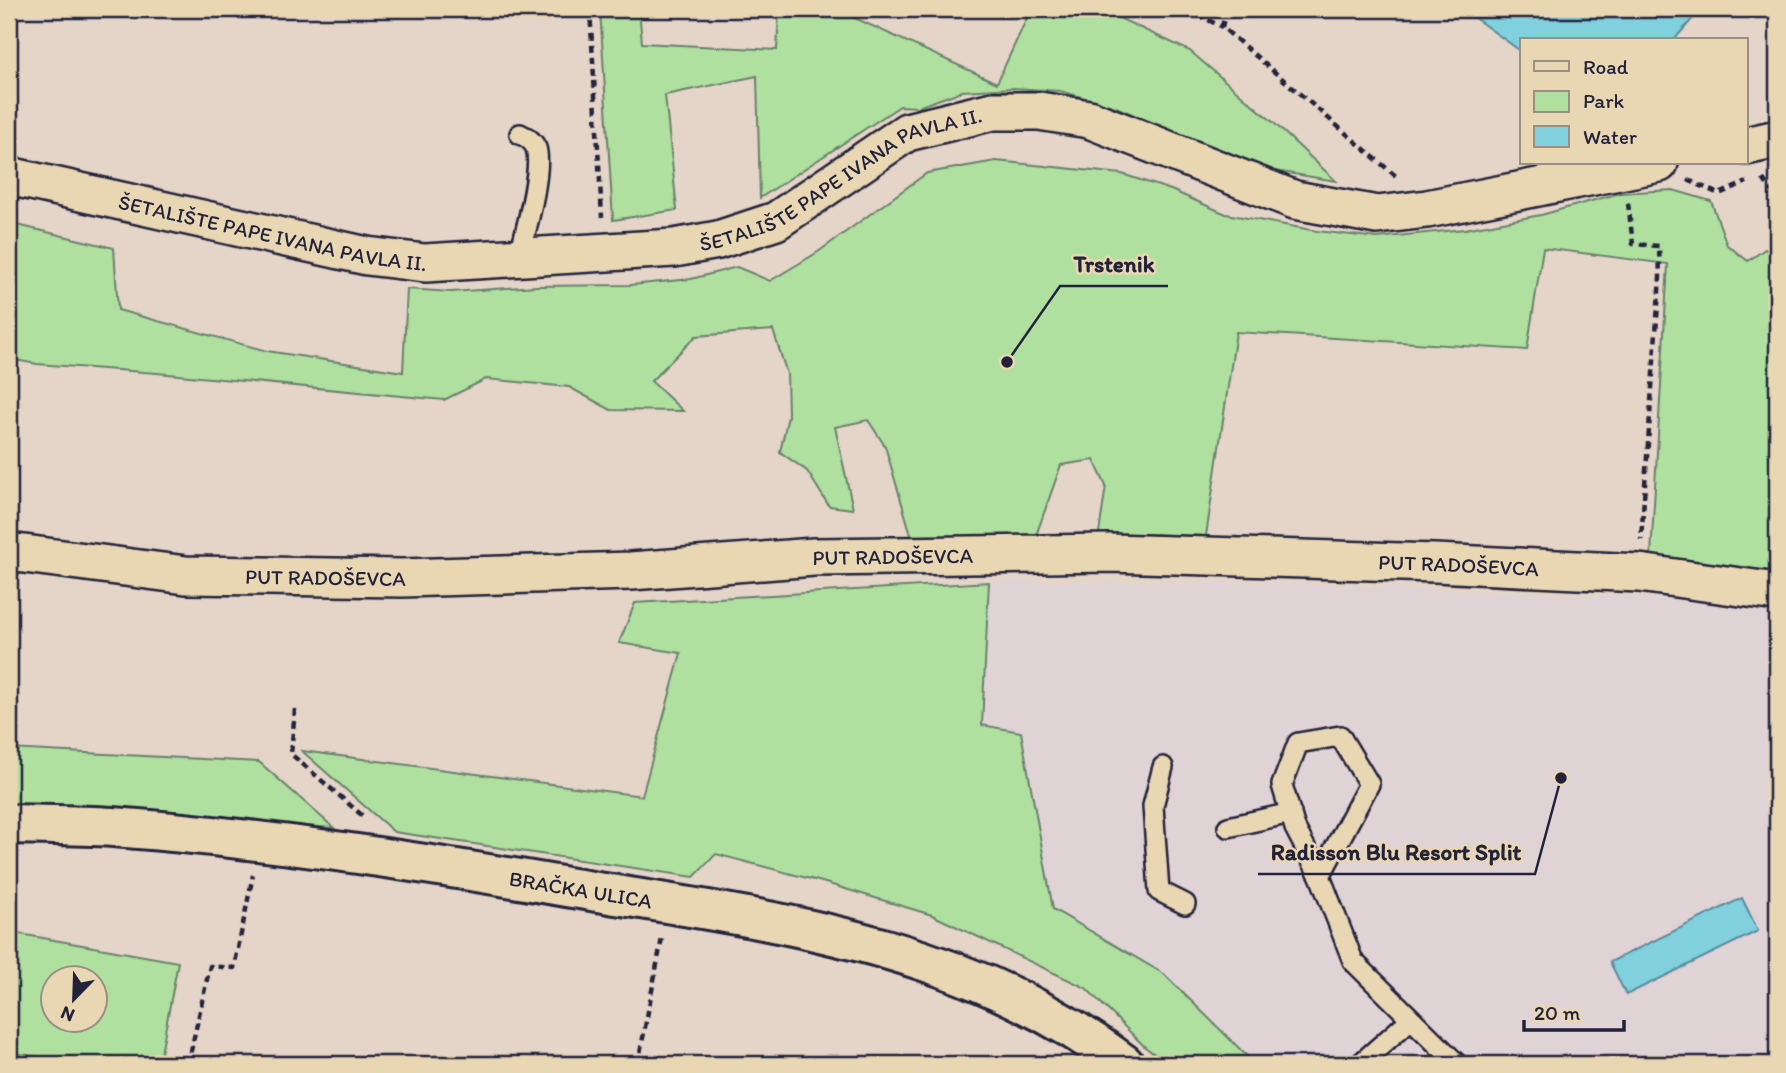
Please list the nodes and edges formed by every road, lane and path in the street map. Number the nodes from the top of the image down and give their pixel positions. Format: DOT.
graph roads {
  1 [pos="590,9"];
  2 [pos="1187,9"];
  3 [pos="1226,9"];
  4 [pos="1222,27"];
  5 [pos="520,134"];
  6 [pos="1777,139"];
  7 [pos="1753,167"];
  8 [pos="1674,171"];
  9 [pos="9,176"];
  10 [pos="1628,196"];
  11 [pos="1777,198"];
  12 [pos="1433,208"];
  13 [pos="603,228"];
  14 [pos="519,258"];
  15 [pos="9,552"];
  16 [pos="1639,573"];
  17 [pos="1777,592"];
  18 [pos="295,709"];
  19 [pos="1163,767"];
  20 [pos="1290,813"];
  21 [pos="9,824"];
  22 [pos="1228,827"];
  23 [pos="260,841"];
  24 [pos="390,859"];
  25 [pos="1320,876"];
  26 [pos="668,903"];
  27 [pos="1185,904"];
  28 [pos="1410,1019"];
  29 [pos="188,1064"];
  30 [pos="639,1064"];
  31 [pos="1124,1064"];
  32 [pos="1360,1064"];
  33 [pos="1457,1064"];
  1 -- 13 [label="path"];
  2 -- 4 [label="path"];
  3 -- 4 [label="path"];
  4 -- 12 [label="path"];
  5 -- 14 [label="lane"];
  6 -- 7 [label="street"];
  7 -- 8 [label="path"];
  7 -- 11 [label="path"];
  8 -- 12 [label="street, ŠETALIŠTE PAPE IVANA PAVLA II."];
  9 -- 14 [label="street, ŠETALIŠTE PAPE IVANA PAVLA II."];
  10 -- 16 [label="path"];
  12 -- 14 [label="street, ŠETALIŠTE PAPE IVANA PAVLA II."];
  15 -- 16 [label="street, PUT RADOŠEVCA"];
  16 -- 17 [label="street, PUT RADOŠEVCA"];
  18 -- 24 [label="path"];
  19 -- 27 [label="lane"];
  20 -- 22 [label="lane"];
  20 -- 25 [label="lane"];
  20 -- 25 [label="lane"];
  21 -- 23 [label="street, BRAČKA ULICA"];
  23 -- 24 [label="street, BRAČKA ULICA"];
  23 -- 29 [label="path"];
  24 -- 26 [label="street, BRAČKA ULICA"];
  25 -- 28 [label="lane"];
  26 -- 30 [label="path"];
  26 -- 31 [label="street, BRAČKA ULICA"];
  28 -- 32 [label="lane"];
  28 -- 33 [label="lane"];
}
